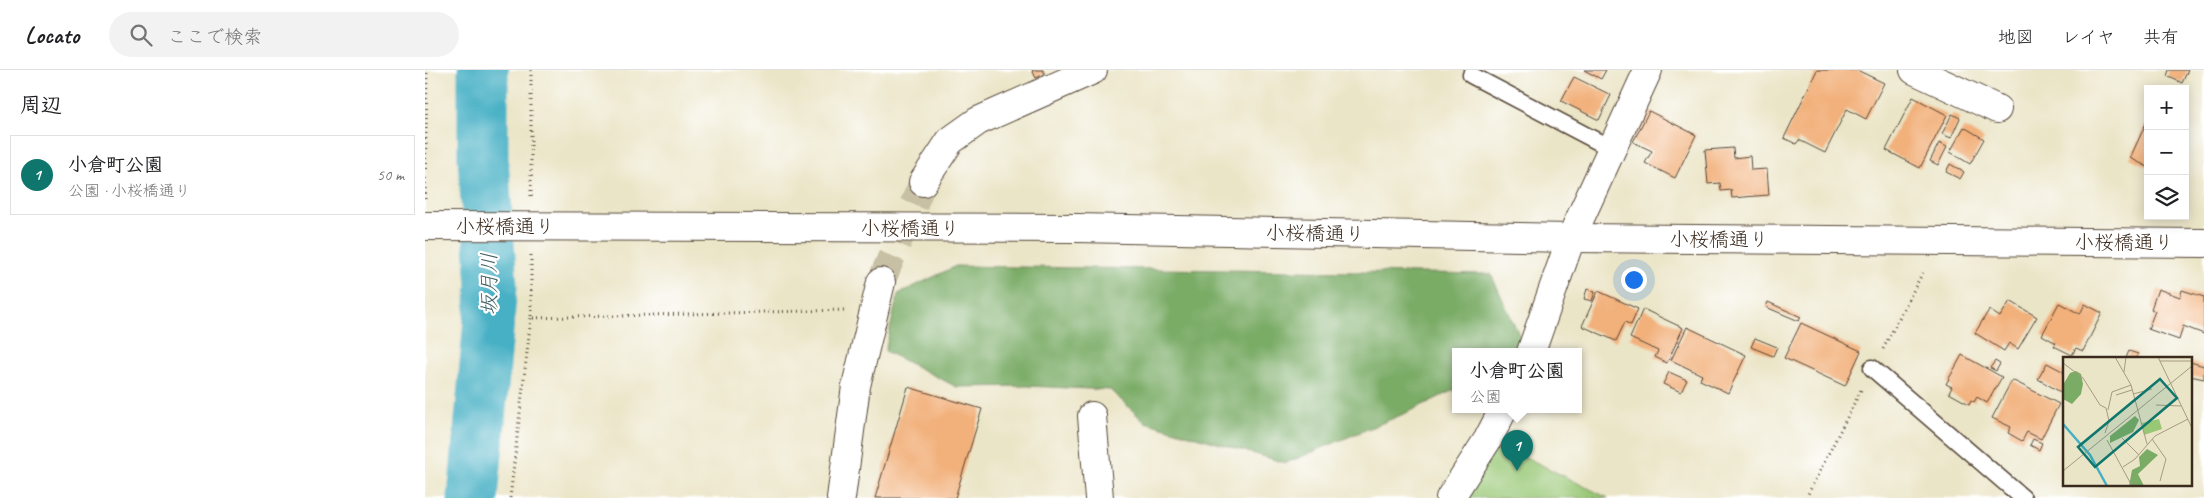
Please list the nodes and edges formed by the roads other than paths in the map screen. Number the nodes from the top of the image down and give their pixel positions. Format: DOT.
graph roads {
  1 [pos="1093,70"];
  2 [pos="1648,70"];
  3 [pos="1914,70"];
  4 [pos="1471,75"];
  5 [pos="1997,109"];
  6 [pos="1612,149"];
  7 [pos="923,182"];
  8 [pos="425,226"];
  9 [pos="1571,238"];
  10 [pos="2204,243"];
  11 [pos="881,282"];
  12 [pos="1532,348"];
  13 [pos="1873,368"];
  14 [pos="1501,413"];
  15 [pos="1092,416"];
  16 [pos="841,498"];
  17 [pos="1099,498"];
  18 [pos="1450,498"];
  19 [pos="2023,498"];
  1 -- 7 [label="street"];
  2 -- 6 [label="street"];
  3 -- 5 [label="street"];
  4 -- 6 [label="lane"];
  6 -- 9 [label="street"];
  8 -- 9 [label="street, 小桜橋通り, bridge"];
  9 -- 10 [label="street, 小桜橋通り"];
  9 -- 12 [label="street"];
  11 -- 16 [label="street"];
  13 -- 19 [label="lane"];
  14 -- 18 [label="street"];
  15 -- 17 [label="street"];
}
